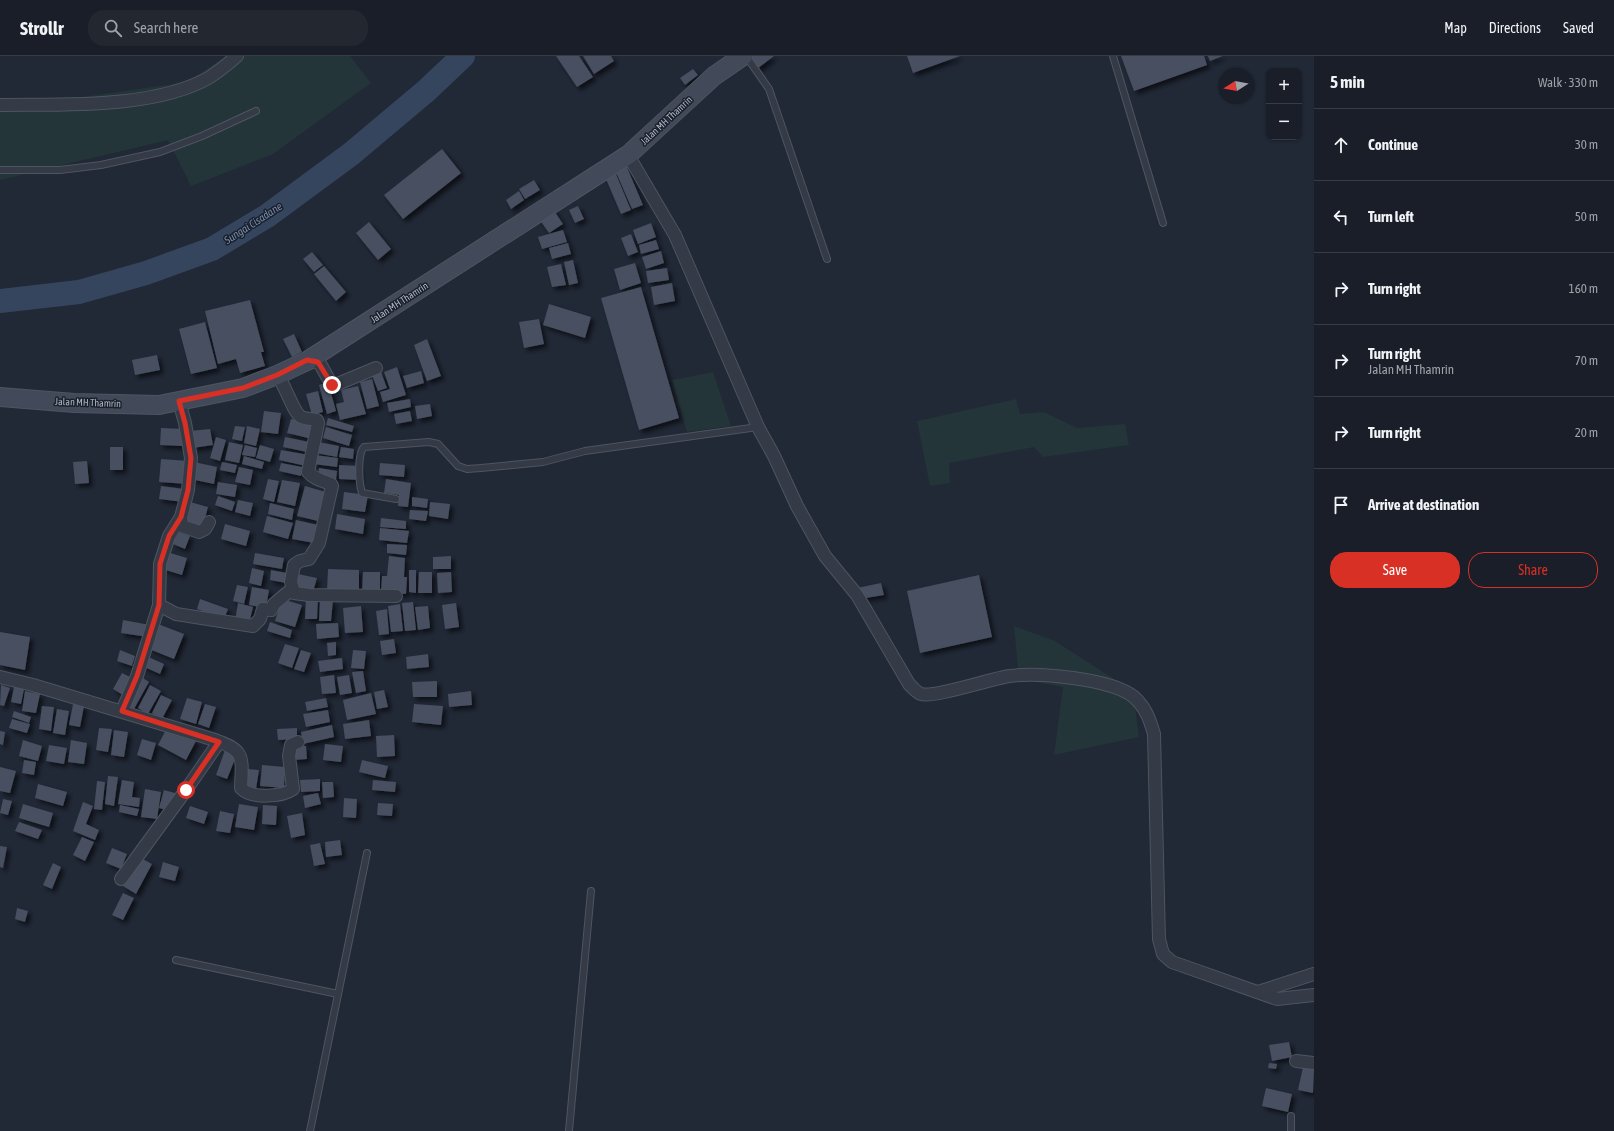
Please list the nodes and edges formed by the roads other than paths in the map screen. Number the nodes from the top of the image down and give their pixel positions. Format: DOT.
graph roads {
  1 [pos="236,56"];
  2 [pos="743,56"];
  3 [pos="746,56"];
  4 [pos="1113,56"];
  5 [pos="0,105"];
  6 [pos="256,111"];
  7 [pos="628,155"];
  8 [pos="0,170"];
  9 [pos="1163,224"];
  10 [pos="827,259"];
  11 [pos="313,361"];
  12 [pos="376,368"];
  13 [pos="279,378"];
  14 [pos="0,397"];
  15 [pos="180,404"];
  16 [pos="758,427"];
  17 [pos="396,499"];
  18 [pos="181,517"];
  19 [pos="209,522"];
  20 [pos="292,589"];
  21 [pos="396,596"];
  22 [pos="159,605"];
  23 [pos="0,677"];
  24 [pos="122,711"];
  25 [pos="219,742"];
  26 [pos="298,742"];
  27 [pos="367,853"];
  28 [pos="121,879"];
  29 [pos="591,891"];
  30 [pos="176,960"];
  31 [pos="1314,974"];
  32 [pos="1258,992"];
  33 [pos="338,994"];
  34 [pos="1314,996"];
  35 [pos="1296,1061"];
  36 [pos="1314,1063"];
  37 [pos="1290,1116"];
  38 [pos="310,1131"];
  39 [pos="569,1131"];
  40 [pos="1291,1131"];
  1 -- 5 [label="street"];
  2 -- 7 [label="street, Jalan MH Thamrin"];
  3 -- 10 [label="lane"];
  4 -- 9 [label="lane"];
  6 -- 8 [label="lane"];
  7 -- 11 [label="street, Jalan MH Thamrin"];
  7 -- 16 [label="street"];
  11 -- 12 [label="street"];
  11 -- 13 [label="street, Jalan MH Thamrin"];
  13 -- 15 [label="street, Jalan MH Thamrin"];
  13 -- 20 [label="street"];
  14 -- 15 [label="street, Jalan MH Thamrin"];
  15 -- 18 [label="street"];
  16 -- 17 [label="lane"];
  16 -- 32 [label="street"];
  18 -- 19 [label="street"];
  18 -- 22 [label="street"];
  20 -- 21 [label="street"];
  20 -- 22 [label="street"];
  22 -- 24 [label="street"];
  23 -- 24 [label="street"];
  24 -- 25 [label="street"];
  25 -- 26 [label="street"];
  25 -- 28 [label="street"];
  27 -- 33 [label="lane"];
  29 -- 39 [label="lane"];
  30 -- 33 [label="lane"];
  31 -- 32 [label="street"];
  32 -- 34 [label="street"];
  33 -- 38 [label="lane"];
  35 -- 36 [label="street"];
  37 -- 40 [label="lane"];
}
